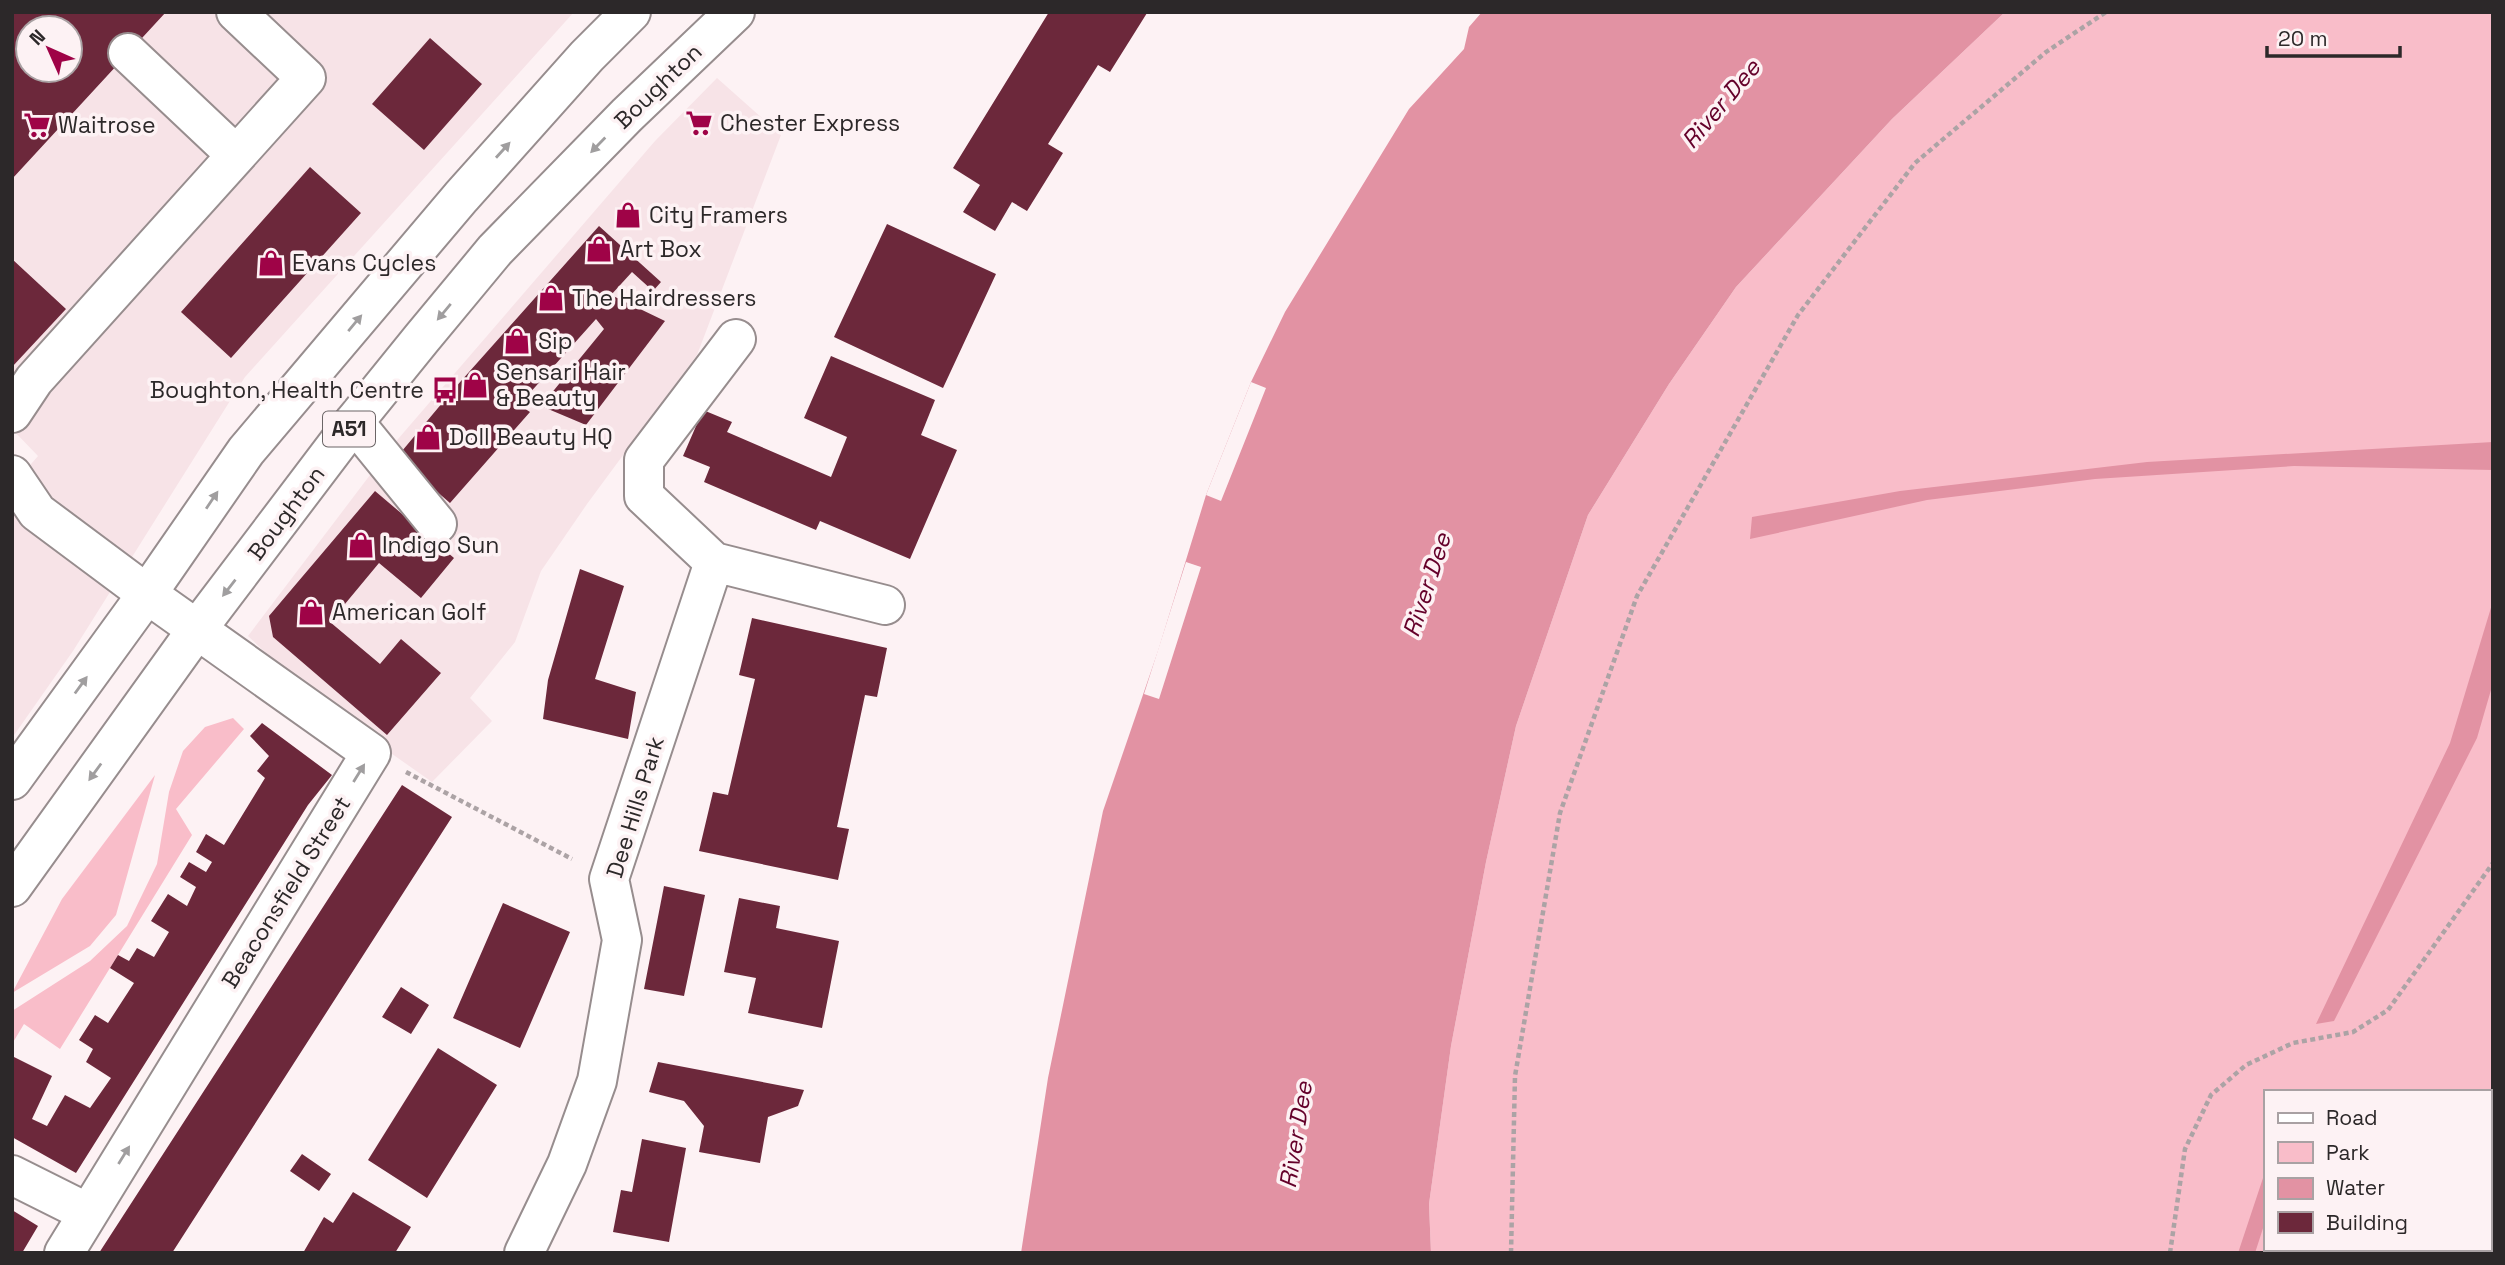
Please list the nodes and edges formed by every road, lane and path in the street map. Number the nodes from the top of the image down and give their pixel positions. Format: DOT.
graph roads {
  1 [pos="236,12"];
  2 [pos="631,12"];
  3 [pos="735,12"];
  4 [pos="2106,12"];
  5 [pos="128,53"];
  6 [pos="235,154"];
  7 [pos="736,339"];
  8 [pos="12,413"];
  9 [pos="354,422"];
  10 [pos="12,475"];
  11 [pos="437,524"];
  12 [pos="714,562"];
  13 [pos="147,594"];
  14 [pos="885,605"];
  15 [pos="198,628"];
  16 [pos="371,753"];
  17 [pos="12,780"];
  18 [pos="2493,863"];
  19 [pos="609,879"];
  20 [pos="12,887"];
  21 [pos="12,1175"];
  22 [pos="88,1213"];
  23 [pos="64,1253"];
  24 [pos="524,1253"];
  25 [pos="1511,1253"];
  26 [pos="2170,1253"];
  1 -- 6 [label="main road"];
  13 -- 2 [label="main road, A51, one-way"];
  3 -- 9 [label="main road, Boughton / A51, one-way"];
  4 -- 25 [label="path"];
  5 -- 6 [label="main road"];
  6 -- 8 [label="main road"];
  7 -- 12 [label="main road"];
  9 -- 11 [label="main road"];
  9 -- 15 [label="main road, Boughton / A51, one-way"];
  10 -- 13 [label="main road"];
  12 -- 14 [label="main road"];
  12 -- 19 [label="main road, Dee Hills Park"];
  13 -- 15 [label="main road"];
  17 -- 13 [label="main road, A51, one-way"];
  15 -- 16 [label="main road"];
  15 -- 20 [label="main road, Boughton / A51, one-way"];
  16 -- 19 [label="path"];
  22 -- 16 [label="main road, Beaconsfield Street, one-way"];
  18 -- 26 [label="path"];
  19 -- 24 [label="main road, Dee Hills Park"];
  21 -- 22 [label="main road"];
  22 -- 23 [label="main road, Beaconsfield Street"];
}
